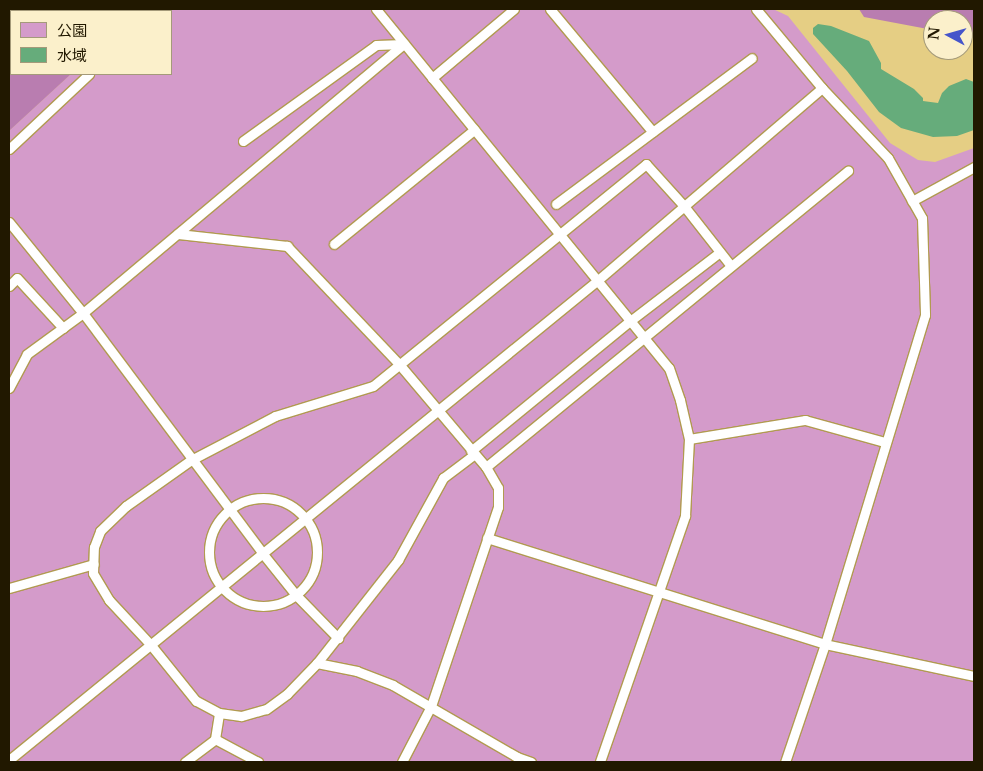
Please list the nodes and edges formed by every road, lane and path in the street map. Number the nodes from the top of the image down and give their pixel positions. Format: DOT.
graph roads {
  1 [pos="376,9"];
  2 [pos="514,9"];
  3 [pos="550,9"];
  4 [pos="756,9"];
  5 [pos="404,44"];
  6 [pos="752,58"];
  7 [pos="88,75"];
  8 [pos="432,78"];
  9 [pos="822,88"];
  10 [pos="474,130"];
  11 [pos="653,132"];
  12 [pos="243,140"];
  13 [pos="9,149"];
  14 [pos="974,167"];
  15 [pos="848,171"];
  16 [pos="912,201"];
  17 [pos="556,204"];
  18 [pos="684,206"];
  19 [pos="9,222"];
  20 [pos="178,234"];
  21 [pos="559,234"];
  22 [pos="334,244"];
  23 [pos="720,252"];
  24 [pos="731,266"];
  25 [pos="598,280"];
  26 [pos="9,286"];
  27 [pos="83,313"];
  28 [pos="630,321"];
  29 [pos="63,328"];
  30 [pos="644,337"];
  31 [pos="399,364"];
  32 [pos="9,388"];
  33 [pos="438,411"];
  34 [pos="688,439"];
  35 [pos="885,442"];
  36 [pos="473,453"];
  37 [pos="191,460"];
  38 [pos="486,467"];
  39 [pos="229,510"];
  40 [pos="305,520"];
  41 [pos="487,538"];
  42 [pos="263,554"];
  43 [pos="94,564"];
  44 [pos="222,587"];
  45 [pos="9,588"];
  46 [pos="659,592"];
  47 [pos="296,594"];
  48 [pos="338,638"];
  49 [pos="150,644"];
  50 [pos="825,644"];
  51 [pos="317,663"];
  52 [pos="974,676"];
  53 [pos="431,706"];
  54 [pos="219,713"];
  55 [pos="215,739"];
  56 [pos="9,760"];
  57 [pos="185,762"];
  58 [pos="258,762"];
  59 [pos="402,762"];
  60 [pos="531,762"];
  61 [pos="600,762"];
  62 [pos="785,762"];
  1 -- 5 [label="lane"];
  2 -- 8 [label="lane"];
  3 -- 11 [label="lane"];
  4 -- 9 [label="lane"];
  5 -- 8 [label="lane"];
  5 -- 12 [label="lane"];
  5 -- 20 [label="lane"];
  6 -- 11 [label="lane"];
  7 -- 13 [label="lane"];
  8 -- 10 [label="lane"];
  9 -- 16 [label="lane"];
  9 -- 18 [label="lane"];
  10 -- 21 [label="lane"];
  10 -- 22 [label="lane"];
  11 -- 17 [label="lane"];
  14 -- 16 [label="lane"];
  15 -- 24 [label="lane"];
  16 -- 35 [label="lane"];
  18 -- 21 [label="lane"];
  18 -- 23 [label="lane"];
  18 -- 25 [label="lane"];
  19 -- 27 [label="lane"];
  20 -- 27 [label="lane"];
  20 -- 31 [label="lane"];
  21 -- 25 [label="lane"];
  21 -- 31 [label="lane"];
  23 -- 24 [label="lane"];
  23 -- 28 [label="lane"];
  24 -- 30 [label="lane"];
  25 -- 28 [label="lane"];
  25 -- 33 [label="lane"];
  26 -- 29 [label="lane"];
  27 -- 29 [label="lane"];
  27 -- 37 [label="lane"];
  28 -- 30 [label="lane"];
  28 -- 36 [label="lane"];
  29 -- 32 [label="lane"];
  30 -- 34 [label="lane"];
  30 -- 38 [label="lane"];
  31 -- 33 [label="lane"];
  31 -- 37 [label="lane"];
  33 -- 36 [label="lane"];
  33 -- 40 [label="lane"];
  34 -- 35 [label="lane"];
  34 -- 46 [label="lane"];
  35 -- 50 [label="lane"];
  36 -- 38 [label="lane"];
  36 -- 48 [label="lane"];
  37 -- 39 [label="lane"];
  37 -- 43 [label="lane"];
  38 -- 41 [label="lane"];
  39 -- 40 [label="lane"];
  39 -- 42 [label="lane"];
  39 -- 44 [label="lane"];
  40 -- 42 [label="lane"];
  40 -- 47 [label="lane"];
  41 -- 46 [label="lane"];
  41 -- 53 [label="lane"];
  42 -- 44 [label="lane"];
  42 -- 47 [label="lane"];
  43 -- 45 [label="lane"];
  43 -- 49 [label="lane"];
  44 -- 47 [label="lane"];
  44 -- 49 [label="lane"];
  46 -- 50 [label="lane"];
  46 -- 61 [label="lane"];
  47 -- 48 [label="lane"];
  48 -- 51 [label="lane"];
  49 -- 54 [label="lane"];
  49 -- 56 [label="lane"];
  50 -- 52 [label="lane"];
  50 -- 62 [label="lane"];
  51 -- 53 [label="lane"];
  51 -- 54 [label="lane"];
  53 -- 59 [label="lane"];
  53 -- 60 [label="lane"];
  54 -- 55 [label="lane"];
  55 -- 57 [label="lane"];
  55 -- 58 [label="lane"];
}
